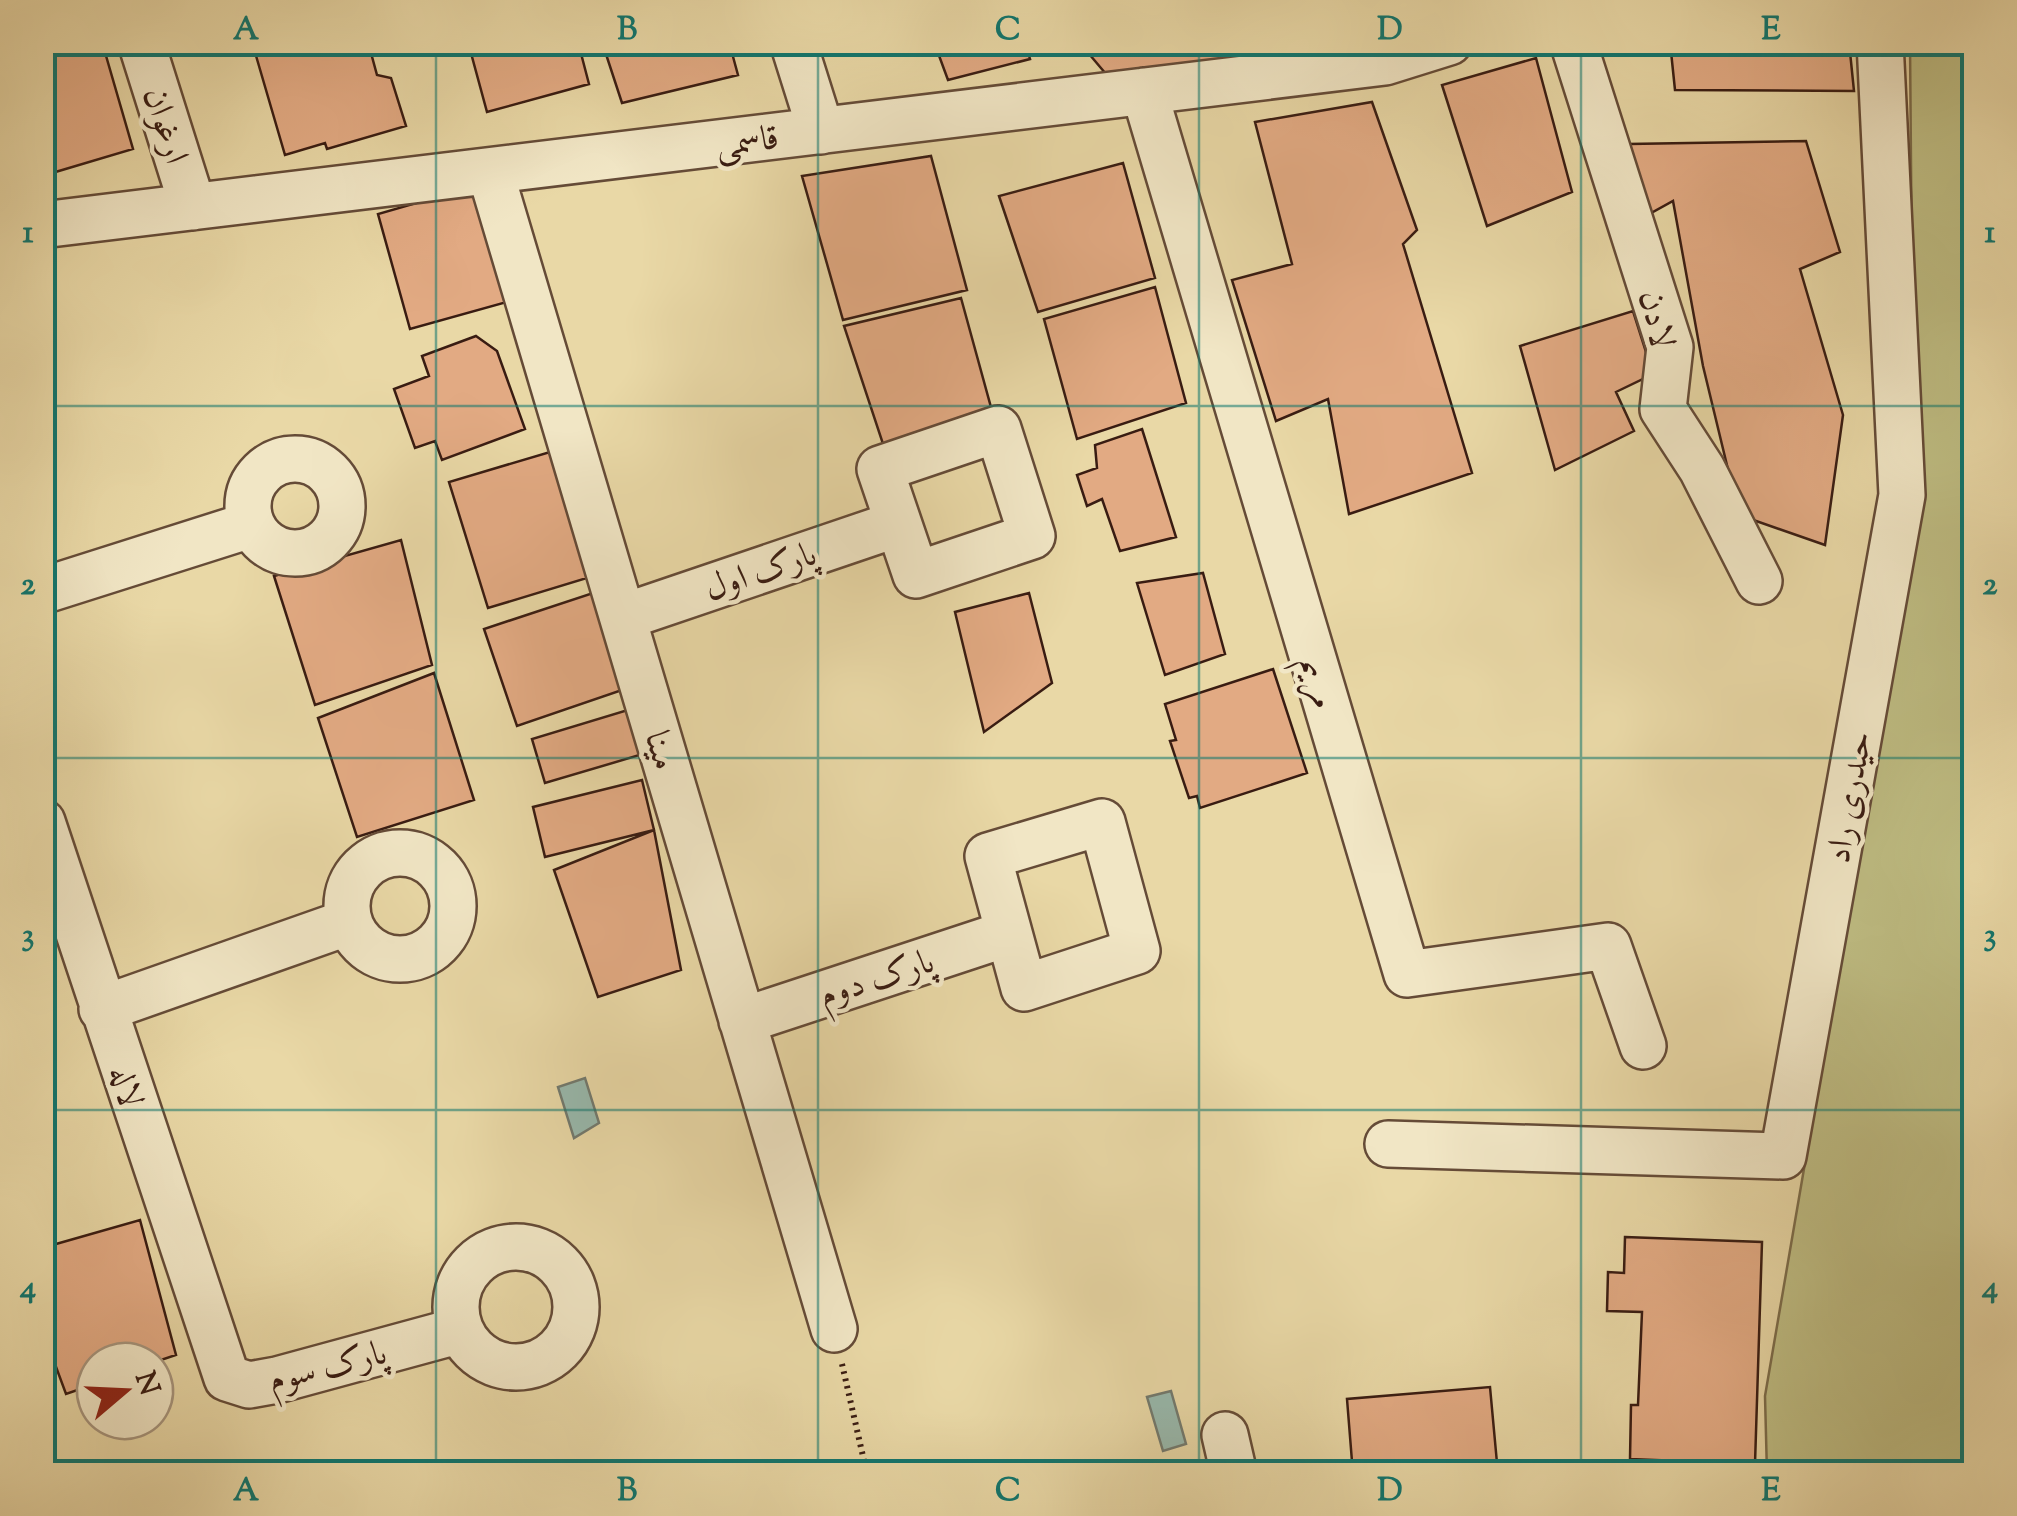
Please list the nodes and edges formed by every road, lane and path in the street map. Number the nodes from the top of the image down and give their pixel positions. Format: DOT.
graph roads {
  1 [pos="141,42"];
  2 [pos="793,42"];
  3 [pos="1450,42"];
  4 [pos="1573,42"];
  5 [pos="1880,42"];
  6 [pos="1144,91"];
  7 [pos="821,130"];
  8 [pos="490,171"];
  9 [pos="193,207"];
  10 [pos="42,225"];
  11 [pos="897,524"];
  12 [pos="250,525"];
  13 [pos="1760,581"];
  14 [pos="42,590"];
  15 [pos="623,617"];
  16 [pos="42,822"];
  17 [pos="346,923"];
  18 [pos="1010,932"];
  19 [pos="102,1009"];
  20 [pos="742,1020"];
  21 [pos="1643,1046"];
  22 [pos="1388,1144"];
  23 [pos="834,1329"];
  24 [pos="457,1330"];
  25 [pos="215,1349"];
  26 [pos="867,1474"];
  1 -- 9 [label="street, ارغوان"];
  2 -- 7 [label="street"];
  3 -- 6 [label="street, قاسمی"];
  4 -- 13 [label="street, لادن"];
  5 -- 22 [label="street, حیدری راد"];
  6 -- 7 [label="street, قاسمی"];
  6 -- 21 [label="street, مریم"];
  7 -- 8 [label="street, قاسمی"];
  8 -- 9 [label="street, قاسمی"];
  8 -- 15 [label="street, مینا"];
  9 -- 10 [label="street, قاسمی"];
  11 -- 15 [label="street, پارک اول"];
  12 -- 14 [label="street"];
  15 -- 20 [label="street, مینا"];
  16 -- 19 [label="street, لاله"];
  17 -- 19 [label="street"];
  18 -- 20 [label="street, پارک دوم"];
  19 -- 25 [label="street, لاله"];
  20 -- 23 [label="street, مینا"];
  23 -- 26 [label="path"];
  24 -- 25 [label="street, پارک سوم"];
}
